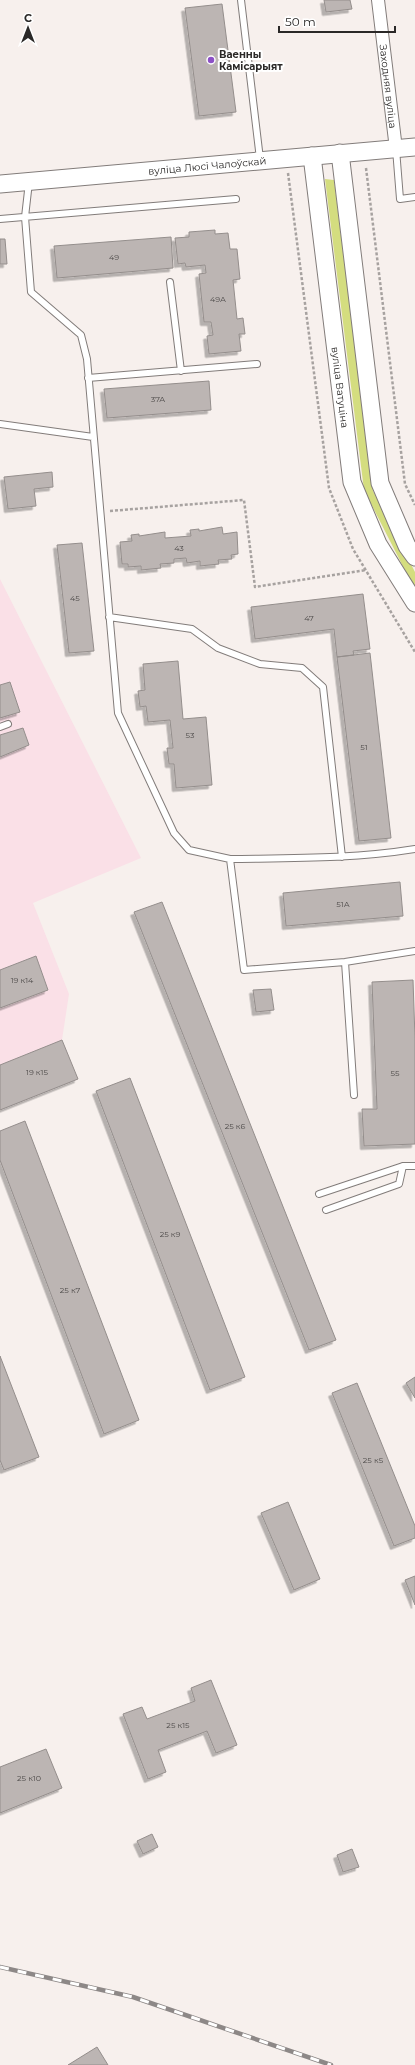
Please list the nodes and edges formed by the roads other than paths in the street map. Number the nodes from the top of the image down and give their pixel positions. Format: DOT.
graph roads {
  1 [pos="241,0"];
  2 [pos="378,0"];
  3 [pos="415,147"];
  4 [pos="396,149"];
  5 [pos="340,153"];
  6 [pos="312,156"];
  7 [pos="261,161"];
  8 [pos="29,181"];
  9 [pos="0,184"];
  10 [pos="415,197"];
  11 [pos="236,199"];
  12 [pos="24,217"];
  13 [pos="0,219"];
  14 [pos="170,282"];
  15 [pos="257,364"];
  16 [pos="181,370"];
  17 [pos="88,378"];
  18 [pos="0,424"];
  19 [pos="93,437"];
  20 [pos="415,557"];
  21 [pos="415,603"];
  22 [pos="109,617"];
  23 [pos="8,724"];
  24 [pos="0,727"];
  25 [pos="415,849"];
  26 [pos="342,857"];
  27 [pos="230,859"];
  28 [pos="415,951"];
  29 [pos="345,962"];
  30 [pos="354,1095"];
  31 [pos="403,1166"];
  32 [pos="415,1166"];
  33 [pos="319,1194"];
  34 [pos="326,1210"];
  1 -- 7 [label="lane"];
  2 -- 4 [label="street, Заходняя вуліца"];
  3 -- 4 [label="street, вуліца Люсі Чалоўскай"];
  4 -- 5 [label="street, вуліца Люсі Чалоўскай"];
  4 -- 10 [label="lane"];
  5 -- 6 [label="street, вуліца Люсі Чалоўскай"];
  5 -- 20 [label="street"];
  6 -- 7 [label="street, вуліца Люсі Чалоўскай"];
  6 -- 21 [label="street, вуліца Ватуціна"];
  7 -- 8 [label="street, вуліца Люсі Чалоўскай"];
  8 -- 9 [label="street, вуліца Люсі Чалоўскай"];
  8 -- 12 [label="lane"];
  11 -- 12 [label="lane"];
  12 -- 13 [label="lane"];
  12 -- 17 [label="lane"];
  14 -- 16 [label="lane"];
  15 -- 16 [label="lane"];
  16 -- 17 [label="lane"];
  17 -- 19 [label="lane"];
  18 -- 19 [label="lane"];
  19 -- 22 [label="lane"];
  22 -- 26 [label="lane"];
  22 -- 27 [label="lane"];
  23 -- 24 [label="lane"];
  25 -- 26 [label="lane"];
  26 -- 27 [label="lane"];
  27 -- 29 [label="lane"];
  28 -- 29 [label="lane"];
  29 -- 30 [label="lane"];
  31 -- 32 [label="lane"];
  31 -- 33 [label="lane"];
  31 -- 34 [label="lane"];
}
